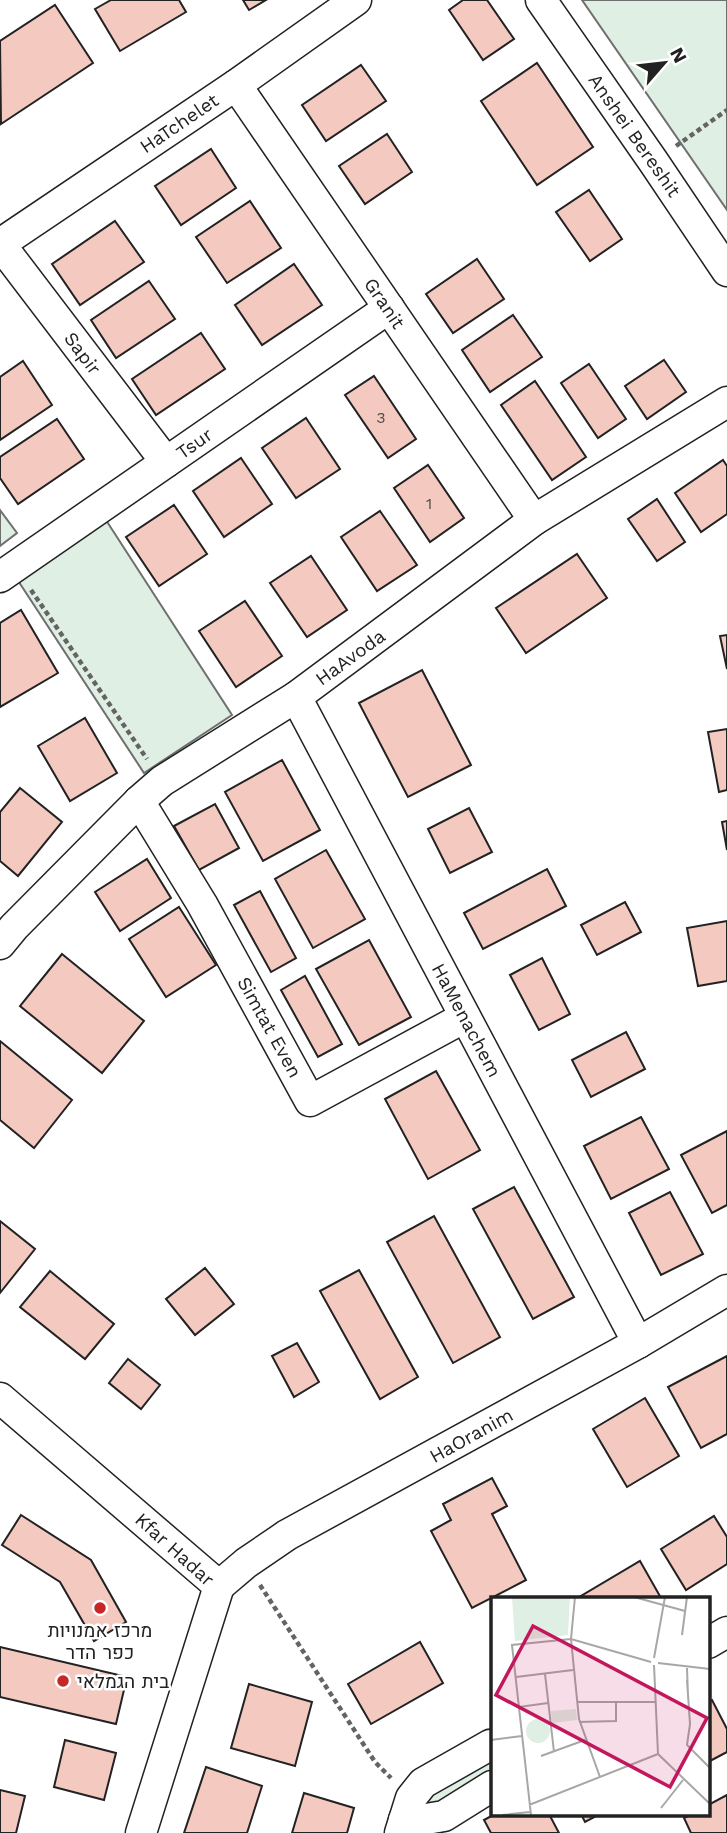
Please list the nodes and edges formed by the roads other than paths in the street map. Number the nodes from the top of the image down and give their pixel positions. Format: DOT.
graph roads {
  1 [pos="356,0"];
  2 [pos="541,0"];
  3 [pos="236,85"];
  4 [pos="0,244"];
  5 [pos="727,271"];
  6 [pos="389,308"];
  7 [pos="727,401"];
  8 [pos="166,462"];
  9 [pos="534,520"];
  10 [pos="7,572"];
  11 [pos="296,696"];
  12 [pos="139,801"];
  13 [pos="5,928"];
  14 [pos="465,1017"];
  15 [pos="727,1290"];
  16 [pos="638,1343"];
  17 [pos="0,1398"];
  18 [pos="219,1586"];
  19 [pos="727,1632"];
  20 [pos="710,1642"];
  21 [pos="491,1746"];
  22 [pos="491,1787"];
  23 [pos="405,1817"];
  24 [pos="141,1833"];
  1 -- 3 [label="street, HaTchelet"];
  2 -- 5 [label="street, Anshei Bereshit"];
  3 -- 4 [label="street, HaTchelet"];
  3 -- 6 [label="street, Granit"];
  4 -- 8 [label="street, Sapir"];
  6 -- 8 [label="street, Tsur"];
  6 -- 9 [label="street, Granit"];
  7 -- 9 [label="street, HaAvoda"];
  8 -- 10 [label="street, Tsur"];
  9 -- 11 [label="street, HaAvoda"];
  11 -- 12 [label="street, HaAvoda"];
  11 -- 14 [label="street, HaMenachem"];
  12 -- 13 [label="street, HaAvoda"];
  12 -- 14 [label="street, Simtat Even"];
  14 -- 16 [label="street, HaMenachem"];
  15 -- 16 [label="street, HaOranim"];
  16 -- 18 [label="street, HaOranim"];
  17 -- 18 [label="street, Kfar Hadar"];
  18 -- 24 [label="street, Kfar Hadar"];
  19 -- 20 [label="street"];
  21 -- 23 [label="street"];
  22 -- 23 [label="street"];
}
